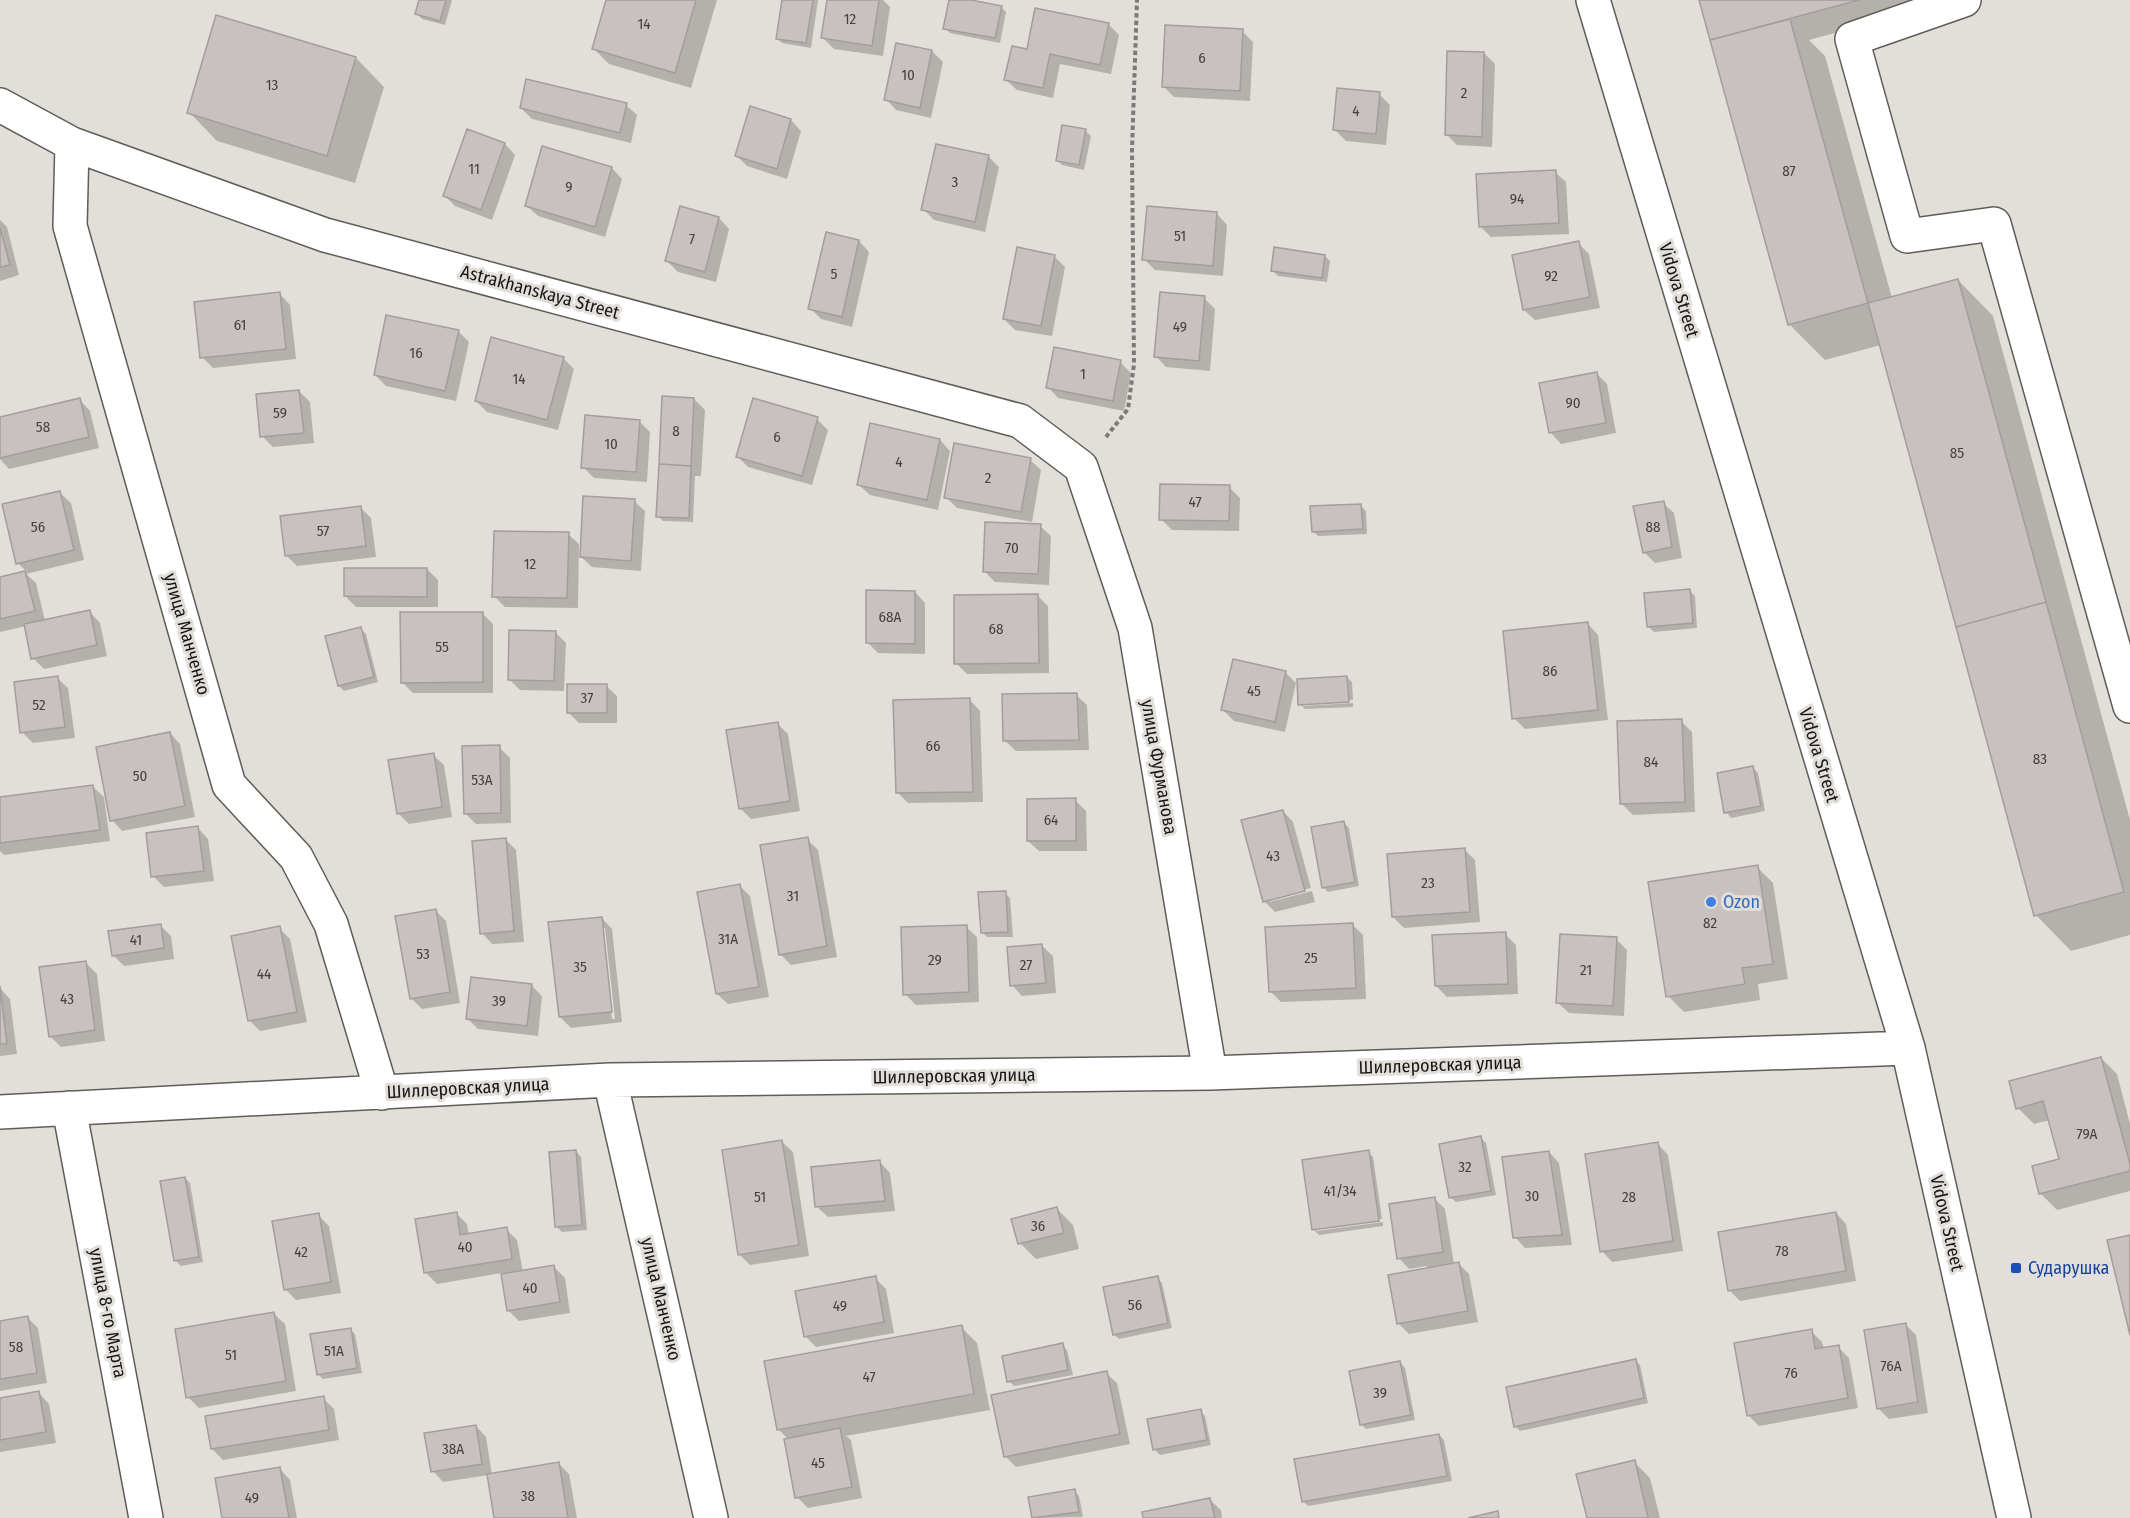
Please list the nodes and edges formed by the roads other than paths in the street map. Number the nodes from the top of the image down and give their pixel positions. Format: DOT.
graph roads {
  1 [pos="1593,0"];
  2 [pos="1964,0"];
  3 [pos="0,105"];
  4 [pos="72,144"];
  5 [pos="1081,467"];
  6 [pos="2130,706"];
  7 [pos="1908,1048"];
  8 [pos="1210,1073"];
  9 [pos="610,1080"];
  10 [pos="382,1093"];
  11 [pos="69,1108"];
  12 [pos="0,1112"];
  13 [pos="146,1518"];
  14 [pos="711,1518"];
  15 [pos="2014,1518"];
  1 -- 7 [label="street, Vidova Street"];
  2 -- 6 [label="street"];
  3 -- 4 [label="street, Astrakhanskaya Street"];
  4 -- 5 [label="street, Astrakhanskaya Street"];
  4 -- 10 [label="street, улица Манченко"];
  5 -- 8 [label="street, улица Фурманова"];
  7 -- 8 [label="street, Шиллеровская улица"];
  7 -- 15 [label="street, Vidova Street"];
  8 -- 9 [label="street, Шиллеровская улица"];
  9 -- 10 [label="street, Шиллеровская улица"];
  9 -- 14 [label="street, улица Манченко"];
  10 -- 11 [label="street, Шиллеровская улица"];
  11 -- 12 [label="street, Шиллеровская улица"];
  11 -- 13 [label="street, улица 8-го Марта"];
}
